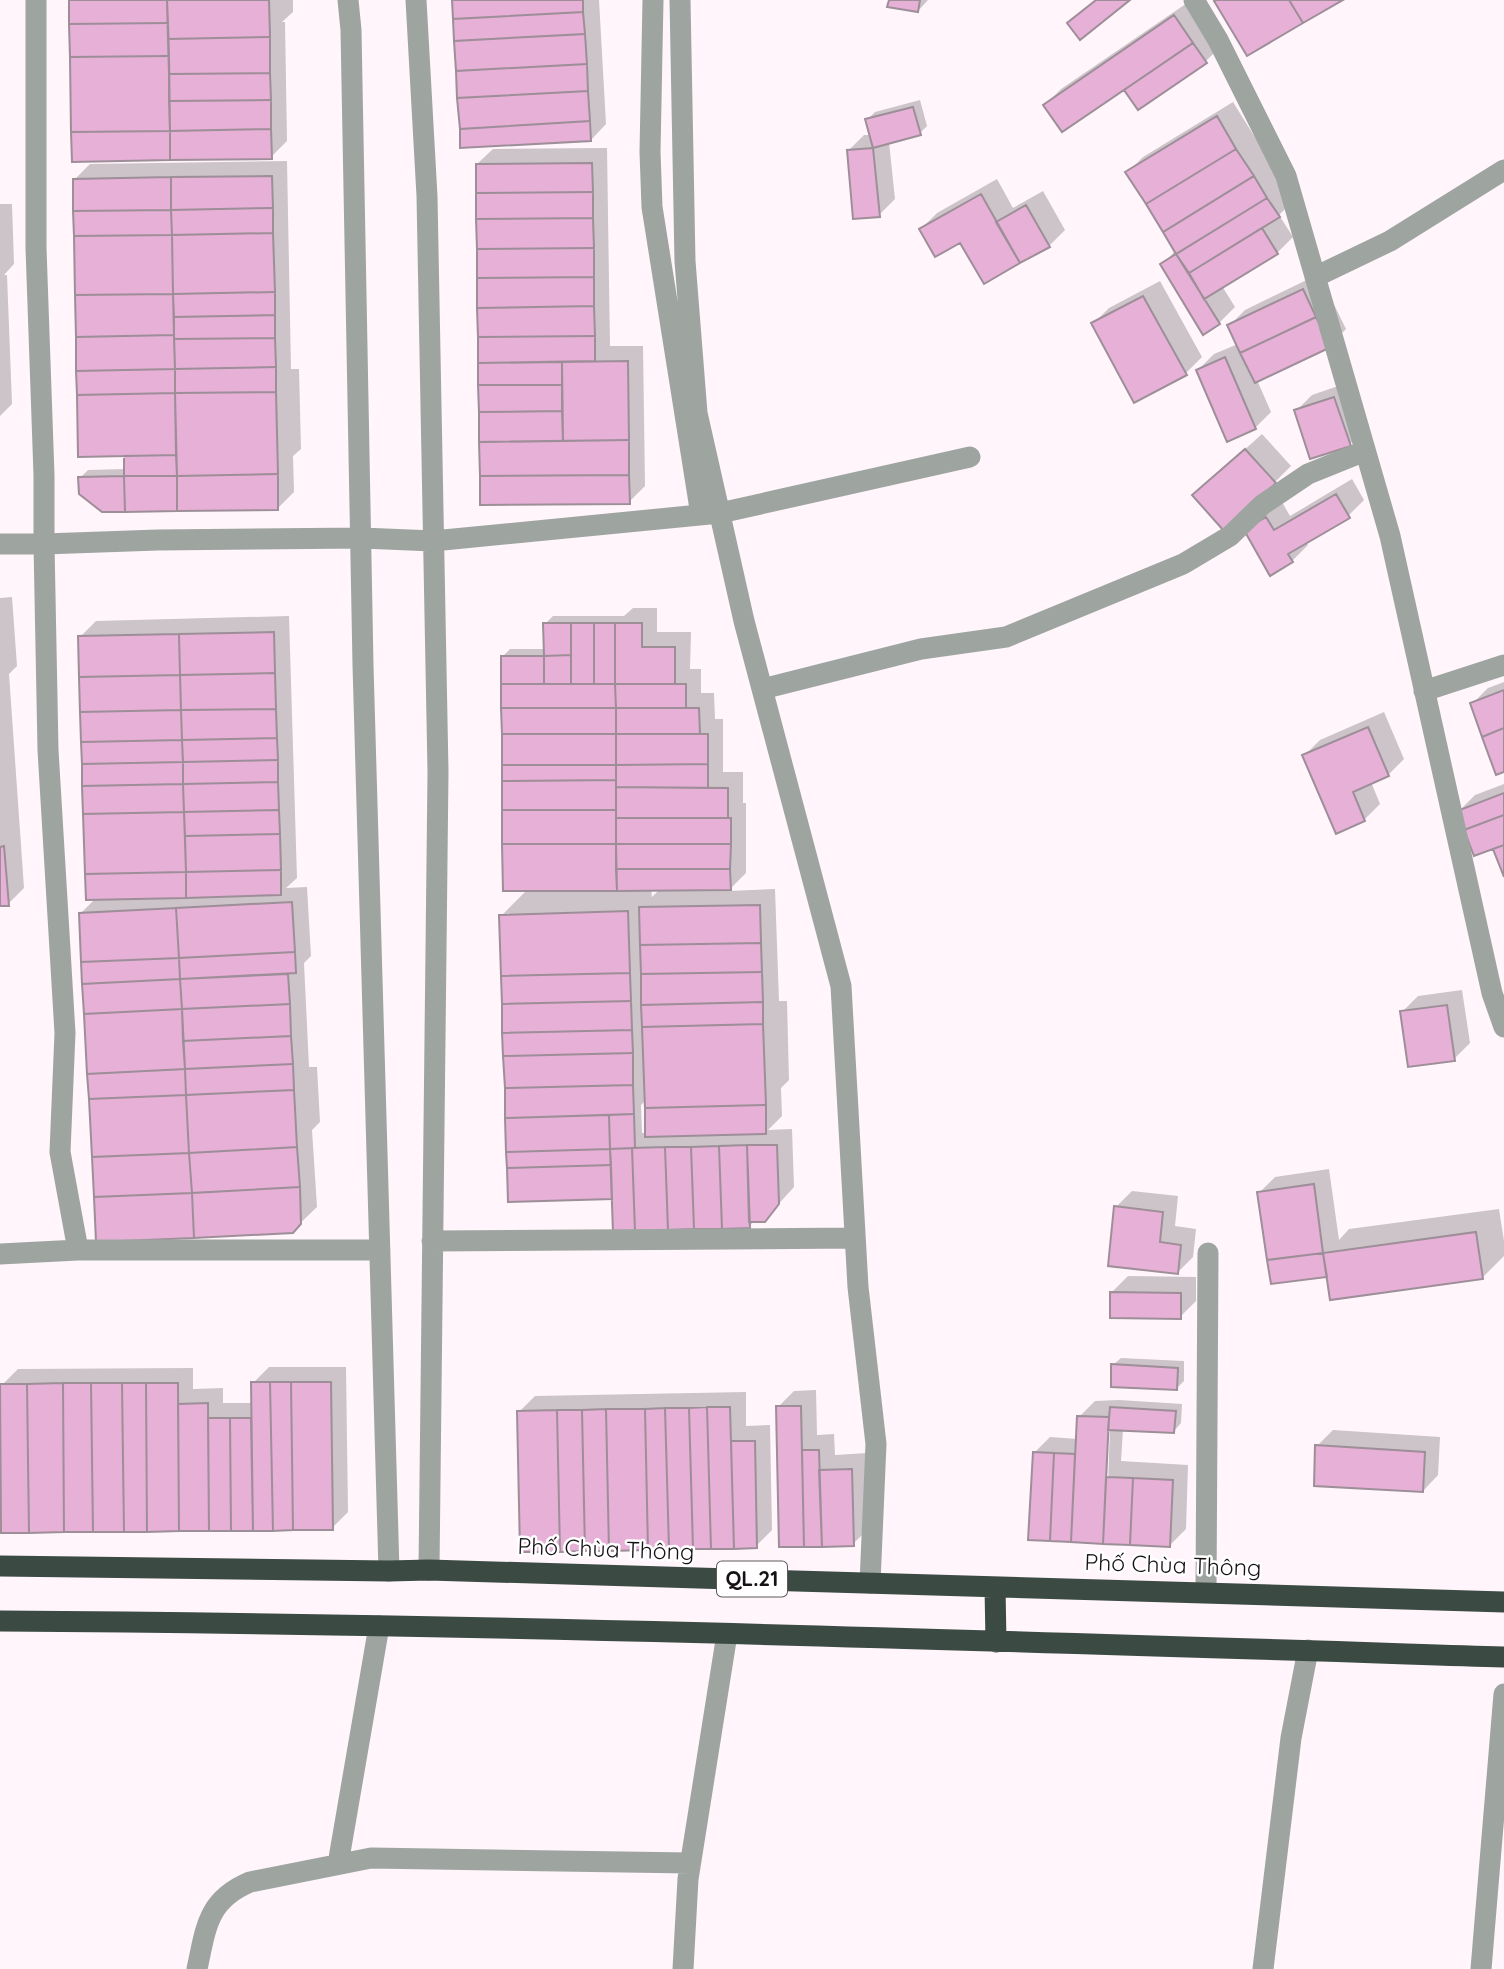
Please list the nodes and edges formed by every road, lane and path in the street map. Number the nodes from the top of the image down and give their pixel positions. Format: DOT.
graph roads {
  1 [pos="36,0"];
  2 [pos="348,0"];
  3 [pos="416,0"];
  4 [pos="653,0"];
  5 [pos="680,0"];
  6 [pos="1194,0"];
  7 [pos="1504,170"];
  8 [pos="1314,277"];
  9 [pos="1365,450"];
  10 [pos="970,457"];
  11 [pos="710,514"];
  12 [pos="362,538"];
  13 [pos="433,541"];
  14 [pos="0,544"];
  15 [pos="44,544"];
  16 [pos="1504,665"];
  17 [pos="762,689"];
  18 [pos="1424,691"];
  19 [pos="1504,1027"];
  20 [pos="855,1238"];
  21 [pos="432,1241"];
  22 [pos="78,1250"];
  23 [pos="380,1250"];
  24 [pos="1208,1253"];
  25 [pos="0,1254"];
  26 [pos="0,1566"];
  27 [pos="429,1570"];
  28 [pos="389,1572"];
  29 [pos="870,1583"];
  30 [pos="995,1587"];
  31 [pos="1206,1592"];
  32 [pos="1504,1602"];
  33 [pos="0,1621"];
  34 [pos="379,1626"];
  35 [pos="727,1634"];
  36 [pos="996,1642"];
  37 [pos="1308,1650"];
  38 [pos="1504,1657"];
  39 [pos="1504,1694"];
  40 [pos="690,1863"];
  41 [pos="338,1864"];
  42 [pos="1495,1920"];
  43 [pos="197,1969"];
  44 [pos="683,1969"];
  45 [pos="1263,1969"];
  46 [pos="1481,1969"];
  1 -- 15 [label="street"];
  2 -- 12 [label="street"];
  3 -- 13 [label="street"];
  4 -- 11 [label="street"];
  5 -- 11 [label="street"];
  6 -- 8 [label="street"];
  7 -- 8 [label="street"];
  8 -- 9 [label="street"];
  9 -- 17 [label="street"];
  9 -- 18 [label="street"];
  10 -- 11 [label="street"];
  11 -- 13 [label="street"];
  11 -- 17 [label="street"];
  12 -- 13 [label="street"];
  12 -- 15 [label="street"];
  12 -- 23 [label="street"];
  13 -- 21 [label="street"];
  14 -- 15 [label="street"];
  15 -- 22 [label="street"];
  16 -- 18 [label="street"];
  17 -- 20 [label="street"];
  18 -- 19 [label="street"];
  20 -- 21 [label="street"];
  20 -- 29 [label="street"];
  21 -- 27 [label="street"];
  22 -- 23 [label="street"];
  22 -- 25 [label="street"];
  23 -- 28 [label="street"];
  24 -- 31 [label="street"];
  26 -- 28 [label="highway, Phố Chùa Thông / QL.21"];
  27 -- 28 [label="highway, Phố Chùa Thông / QL.21"];
  27 -- 29 [label="highway, Phố Chùa Thông / QL.21"];
  29 -- 30 [label="highway, Phố Chùa Thông / QL.21"];
  30 -- 31 [label="highway, Phố Chùa Thông / QL.21"];
  30 -- 36 [label="highway"];
  31 -- 32 [label="highway, Phố Chùa Thông / QL.21"];
  33 -- 34 [label="highway"];
  34 -- 35 [label="highway"];
  34 -- 41 [label="street"];
  35 -- 36 [label="highway"];
  35 -- 40 [label="street"];
  36 -- 37 [label="highway"];
  37 -- 38 [label="highway"];
  37 -- 45 [label="street"];
  39 -- 42 [label="street"];
  40 -- 41 [label="street"];
  40 -- 44 [label="street"];
  41 -- 43 [label="street"];
  42 -- 46 [label="street"];
}
